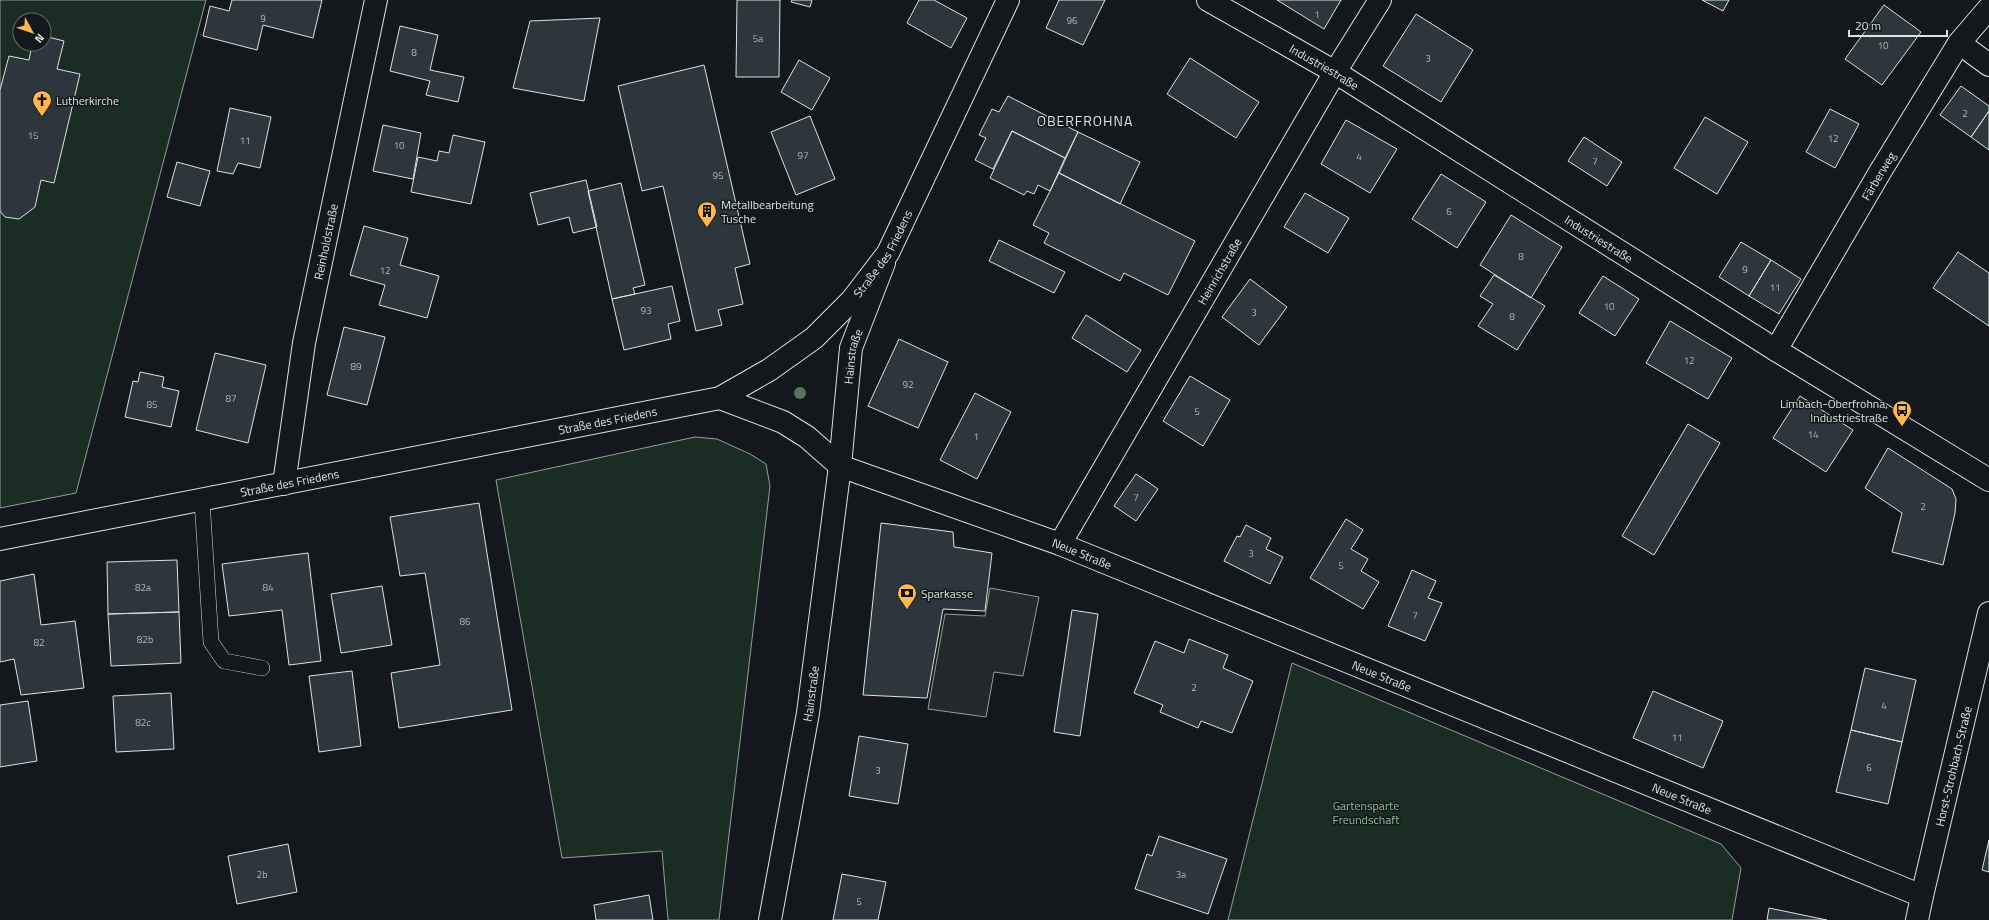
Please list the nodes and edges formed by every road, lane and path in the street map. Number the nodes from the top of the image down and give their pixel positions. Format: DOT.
graph roads {
  1 [pos="376,0"];
  2 [pos="1008,0"];
  3 [pos="1208,0"];
  4 [pos="1380,0"];
  5 [pos="1989,8"];
  6 [pos="1959,43"];
  7 [pos="1989,65"];
  8 [pos="1335,72"];
  9 [pos="888,253"];
  10 [pos="1776,350"];
  11 [pos="720,398"];
  12 [pos="840,466"];
  13 [pos="1989,480"];
  14 [pos="284,484"];
  15 [pos="202,500"];
  16 [pos="0,539"];
  17 [pos="1060,544"];
  18 [pos="1989,613"];
  19 [pos="262,668"];
  20 [pos="1922,896"];
  21 [pos="770,920"];
  22 [pos="1917,920"];
  1 -- 14 [label="street, Reinholdstraße"];
  2 -- 9 [label="street, Straße des Friedens"];
  3 -- 8 [label="street, Industriestraße"];
  4 -- 8 [label="street, Heinrichstraße"];
  5 -- 6 [label="street, Färberweg"];
  6 -- 7 [label="street"];
  6 -- 10 [label="street, Färberweg"];
  8 -- 10 [label="street, Industriestraße"];
  8 -- 17 [label="street, Heinrichstraße"];
  9 -- 11 [label="street, Straße des Friedens"];
  9 -- 12 [label="street, Hainstraße"];
  10 -- 13 [label="street, Industriestraße"];
  11 -- 12 [label="street"];
  11 -- 14 [label="street, Straße des Friedens"];
  12 -- 17 [label="street, Neue Straße"];
  12 -- 21 [label="street, Hainstraße"];
  14 -- 15 [label="street, Straße des Friedens"];
  15 -- 16 [label="street, Straße des Friedens"];
  15 -- 19 [label="lane"];
  17 -- 20 [label="street, Neue Straße"];
  18 -- 20 [label="street, Horst-Strohbach-Straße"];
  20 -- 22 [label="street, Horst-Strohbach-Straße"];
}
